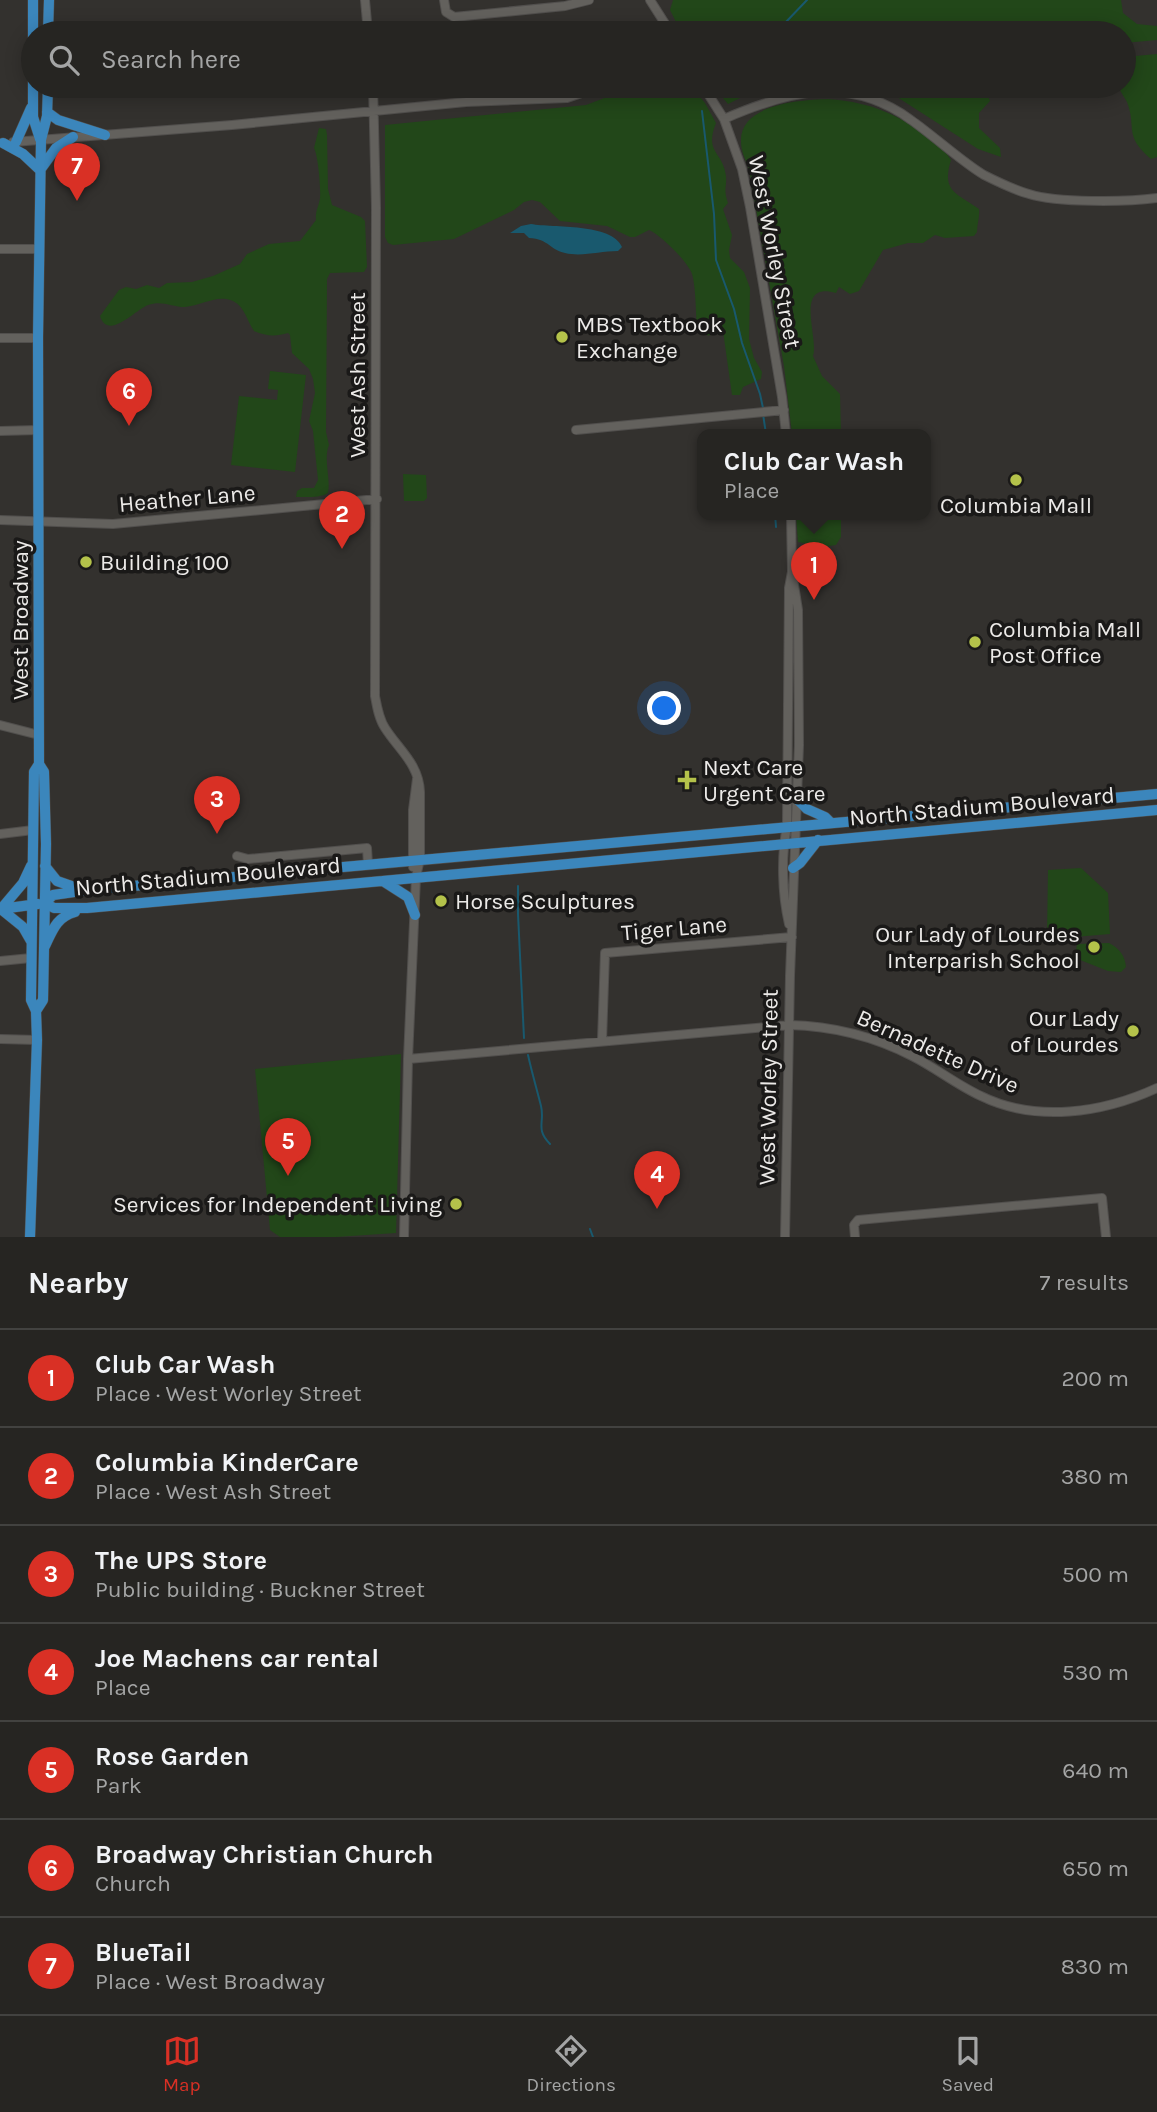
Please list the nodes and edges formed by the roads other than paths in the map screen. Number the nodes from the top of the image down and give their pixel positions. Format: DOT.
graph roads {
  1 [pos="33,0"];
  2 [pos="42,0"];
  3 [pos="49,0"];
  4 [pos="365,0"];
  5 [pos="444,0"];
  6 [pos="589,0"];
  7 [pos="650,0"];
  8 [pos="33,21"];
  9 [pos="48,21"];
  10 [pos="367,21"];
  11 [pos="663,21"];
  12 [pos="33,98"];
  13 [pos="48,98"];
  14 [pos="374,98"];
  15 [pos="567,98"];
  16 [pos="711,98"];
  17 [pos="777,98"];
  18 [pos="865,98"];
  19 [pos="33,104"];
  20 [pos="47,112"];
  21 [pos="375,112"];
  22 [pos="724,120"];
  23 [pos="105,135"];
  24 [pos="74,137"];
  25 [pos="41,140"];
  26 [pos="16,142"];
  27 [pos="1,143"];
  28 [pos="40,170"];
  29 [pos="1157,198"];
  30 [pos="0,249"];
  31 [pos="39,249"];
  32 [pos="0,338"];
  33 [pos="38,338"];
  34 [pos="784,410"];
  35 [pos="786,429"];
  36 [pos="38,430"];
  37 [pos="576,430"];
  38 [pos="0,431"];
  39 [pos="377,499"];
  40 [pos="0,520"];
  41 [pos="39,520"];
  42 [pos="791,520"];
  43 [pos="792,572"];
  44 [pos="0,725"];
  45 [pos="38,735"];
  46 [pos="39,764"];
  47 [pos="1157,794"];
  48 [pos="798,800"];
  49 [pos="1157,810"];
  50 [pos="830,822"];
  51 [pos="792,825"];
  52 [pos="33,830"];
  53 [pos="0,834"];
  54 [pos="818,840"];
  55 [pos="789,843"];
  56 [pos="237,856"];
  57 [pos="416,859"];
  58 [pos="32,863"];
  59 [pos="368,863"];
  60 [pos="45,866"];
  61 [pos="793,868"];
  62 [pos="416,877"];
  63 [pos="383,880"];
  64 [pos="88,890"];
  65 [pos="45,903"];
  66 [pos="32,905"];
  67 [pos="87,908"];
  68 [pos="0,909"];
  69 [pos="415,915"];
  70 [pos="792,937"];
  71 [pos="31,941"];
  72 [pos="44,950"];
  73 [pos="31,958"];
  74 [pos="0,961"];
  75 [pos="36,1011"];
  76 [pos="789,1025"];
  77 [pos="0,1039"];
  78 [pos="37,1040"];
  79 [pos="602,1041"];
  80 [pos="408,1059"];
  81 [pos="1157,1088"];
  82 [pos="30,1237"];
  83 [pos="404,1237"];
  84 [pos="785,1237"];
  85 [pos="855,1237"];
  86 [pos="1106,1237"];
  1 -- 8 [label="main road, West Broadway"];
  2 -- 9 [label="main road"];
  3 -- 9 [label="main road"];
  4 -- 10 [label="street"];
  5 -- 6 [label="street"];
  7 -- 11 [label="street"];
  12 -- 19 [label="main road, West Broadway"];
  13 -- 20 [label="main road, West Broadway"];
  14 -- 21 [label="street, West Ash Street"];
  15 -- 21 [label="street"];
  16 -- 22 [label="street, West Worley Street"];
  17 -- 22 [label="street"];
  18 -- 29 [label="street"];
  19 -- 25 [label="main road, West Broadway"];
  19 -- 26 [label="main road"];
  20 -- 23 [label="main road"];
  20 -- 25 [label="main road, West Broadway"];
  21 -- 23 [label="street"];
  21 -- 39 [label="street, West Ash Street"];
  22 -- 34 [label="street, West Worley Street"];
  23 -- 24 [label="street"];
  24 -- 25 [label="street"];
  24 -- 28 [label="main road"];
  25 -- 26 [label="street"];
  25 -- 28 [label="main road, West Broadway"];
  26 -- 27 [label="street"];
  27 -- 28 [label="main road"];
  28 -- 31 [label="main road, West Broadway"];
  30 -- 31 [label="street"];
  31 -- 33 [label="main road, West Broadway"];
  32 -- 33 [label="street"];
  33 -- 36 [label="main road, West Broadway"];
  34 -- 35 [label="street, West Worley Street"];
  34 -- 37 [label="street"];
  36 -- 38 [label="street"];
  36 -- 41 [label="main road, West Broadway"];
  39 -- 41 [label="street, Heather Lane"];
  39 -- 57 [label="street, West Ash Street"];
  40 -- 41 [label="street, Heather Lane"];
  41 -- 45 [label="main road, West Broadway"];
  42 -- 43 [label="street, West Worley Street"];
  43 -- 48 [label="street, West Worley Street"];
  43 -- 51 [label="street, West Worley Street"];
  44 -- 45 [label="street"];
  45 -- 46 [label="main road, West Broadway"];
  46 -- 52 [label="main road, West Broadway"];
  46 -- 60 [label="main road, West Broadway"];
  47 -- 50 [label="main road, North Stadium Boulevard"];
  48 -- 50 [label="main road"];
  48 -- 51 [label="street, West Worley Street"];
  49 -- 54 [label="main road, North Stadium Boulevard"];
  50 -- 51 [label="main road, North Stadium Boulevard"];
  51 -- 55 [label="street, West Worley Street"];
  51 -- 57 [label="main road, North Stadium Boulevard"];
  52 -- 53 [label="street"];
  52 -- 58 [label="main road, West Broadway"];
  54 -- 55 [label="main road, North Stadium Boulevard"];
  54 -- 61 [label="main road"];
  55 -- 61 [label="street, West Worley Street"];
  55 -- 62 [label="main road, North Stadium Boulevard"];
  55 -- 70 [label="street, West Worley Street"];
  56 -- 59 [label="street"];
  57 -- 59 [label="main road, North Stadium Boulevard"];
  57 -- 62 [label="street, West Ash Street"];
  58 -- 66 [label="main road, West Broadway"];
  58 -- 68 [label="main road"];
  59 -- 64 [label="main road, North Stadium Boulevard"];
  60 -- 64 [label="main road"];
  60 -- 65 [label="main road, West Broadway"];
  61 -- 70 [label="street, West Worley Street"];
  62 -- 63 [label="main road, North Stadium Boulevard"];
  62 -- 69 [label="street, West Ash Street"];
  63 -- 67 [label="main road, North Stadium Boulevard"];
  63 -- 69 [label="main road"];
  64 -- 65 [label="main road, North Stadium Boulevard"];
  65 -- 66 [label="main road"];
  65 -- 67 [label="main road, North Stadium Boulevard"];
  65 -- 72 [label="main road, West Broadway"];
  66 -- 68 [label="main road"];
  66 -- 71 [label="main road, West Broadway"];
  67 -- 72 [label="main road"];
  68 -- 71 [label="main road"];
  69 -- 80 [label="street, West Ash Street"];
  70 -- 76 [label="street, West Worley Street"];
  70 -- 79 [label="street, Tiger Lane"];
  71 -- 73 [label="main road, West Broadway"];
  72 -- 75 [label="main road, West Broadway"];
  73 -- 74 [label="street"];
  73 -- 75 [label="main road, West Broadway"];
  75 -- 78 [label="main road, West Broadway"];
  76 -- 79 [label="street, Bernadette Drive"];
  76 -- 81 [label="street, Bernadette Drive"];
  76 -- 84 [label="street, West Worley Street"];
  77 -- 78 [label="street"];
  78 -- 82 [label="main road, West Broadway"];
  79 -- 80 [label="street, Bernadette Drive"];
  80 -- 83 [label="street, West Ash Street"];
  85 -- 86 [label="street"];
}
